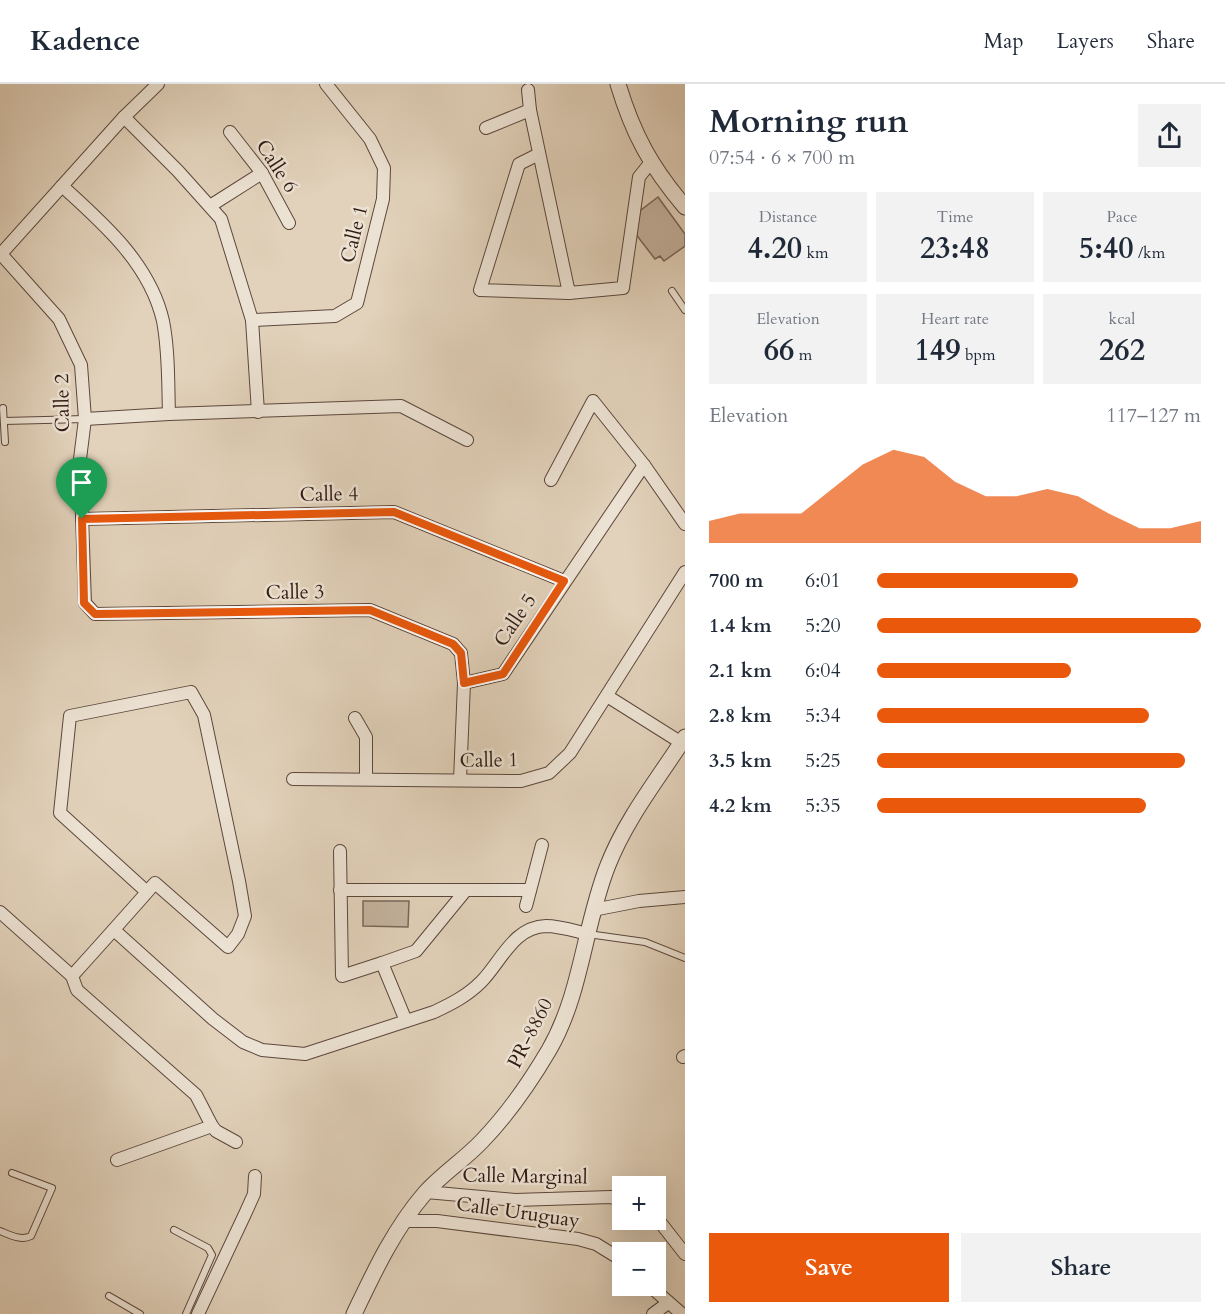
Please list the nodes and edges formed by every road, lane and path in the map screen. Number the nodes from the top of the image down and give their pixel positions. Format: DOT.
graph roads {
  1 [pos="158,84"];
  2 [pos="326,84"];
  3 [pos="618,84"];
  4 [pos="528,90"];
  5 [pos="531,110"];
  6 [pos="124,117"];
  7 [pos="486,128"];
  8 [pos="230,132"];
  9 [pos="539,154"];
  10 [pos="651,162"];
  11 [pos="262,173"];
  12 [pos="62,186"];
  13 [pos="210,206"];
  14 [pos="685,207"];
  15 [pos="290,223"];
  16 [pos="1,254"];
  17 [pos="672,291"];
  18 [pos="569,293"];
  19 [pos="685,310"];
  20 [pos="252,320"];
  21 [pos="3,408"];
  22 [pos="258,412"];
  23 [pos="169,414"];
  24 [pos="85,419"];
  25 [pos="4,421"];
  26 [pos="467,440"];
  27 [pos="5,442"];
  28 [pos="644,465"];
  29 [pos="551,480"];
  30 [pos="82,519"];
  31 [pos="685,524"];
  32 [pos="685,572"];
  33 [pos="564,581"];
  34 [pos="92,610"];
  35 [pos="464,683"];
  36 [pos="607,696"];
  37 [pos="355,718"];
  38 [pos="684,742"];
  39 [pos="293,779"];
  40 [pos="366,779"];
  41 [pos="460,780"];
  42 [pos="542,844"];
  43 [pos="339,851"];
  44 [pos="340,890"];
  45 [pos="466,890"];
  46 [pos="530,890"];
  47 [pos="147,892"];
  48 [pos="685,897"];
  49 [pos="526,906"];
  50 [pos="593,910"];
  51 [pos="0,912"];
  52 [pos="114,930"];
  53 [pos="588,934"];
  54 [pos="685,958"];
  55 [pos="382,963"];
  56 [pos="72,976"];
  57 [pos="406,1021"];
  58 [pos="212,1126"];
  59 [pos="236,1142"];
  60 [pos="117,1160"];
  61 [pos="12,1173"];
  62 [pos="255,1176"];
  63 [pos="426,1192"];
  64 [pos="612,1197"];
  65 [pos="404,1221"];
  66 [pos="174,1230"];
  67 [pos="666,1230"];
  68 [pos="0,1231"];
  69 [pos="612,1254"];
  70 [pos="685,1254"];
  71 [pos="109,1296"];
  72 [pos="661,1296"];
  73 [pos="668,1303"];
  74 [pos="140,1314"];
  75 [pos="186,1314"];
  76 [pos="198,1314"];
  77 [pos="354,1314"];
  78 [pos="653,1314"];
  79 [pos="682,1314"];
  1 -- 6 [label="street"];
  2 -- 20 [label="street, Calle 1"];
  3 -- 10 [label="street"];
  4 -- 5 [label="street"];
  5 -- 7 [label="street"];
  5 -- 9 [label="street"];
  6 -- 12 [label="street"];
  6 -- 13 [label="street"];
  8 -- 11 [label="street, Calle 6"];
  9 -- 18 [label="street"];
  9 -- 18 [label="street"];
  10 -- 14 [label="street"];
  10 -- 18 [label="street"];
  11 -- 13 [label="street"];
  11 -- 15 [label="street, Calle 6"];
  12 -- 16 [label="street"];
  12 -- 23 [label="street"];
  13 -- 20 [label="street"];
  16 -- 24 [label="street, Calle 2"];
  17 -- 19 [label="lane"];
  20 -- 22 [label="street"];
  21 -- 25 [label="lane"];
  22 -- 23 [label="street"];
  22 -- 26 [label="street"];
  23 -- 24 [label="street"];
  24 -- 25 [label="lane"];
  24 -- 30 [label="street, Calle 2"];
  25 -- 27 [label="lane"];
  28 -- 29 [label="street"];
  28 -- 31 [label="street"];
  28 -- 33 [label="street, Calle 5"];
  30 -- 33 [label="street, Calle 4"];
  30 -- 34 [label="street, Calle 2"];
  32 -- 36 [label="street, Calle 1"];
  33 -- 35 [label="street, Calle 5"];
  34 -- 35 [label="street, Calle 3"];
  35 -- 41 [label="street, Calle 3"];
  36 -- 38 [label="street"];
  36 -- 41 [label="street, Calle 1"];
  37 -- 40 [label="street"];
  38 -- 50 [label="street, PR-8860 / PR-8860"];
  39 -- 40 [label="street, Calle 1"];
  40 -- 41 [label="street, Calle 1"];
  42 -- 46 [label="street"];
  43 -- 44 [label="street"];
  44 -- 45 [label="street"];
  44 -- 55 [label="street"];
  45 -- 46 [label="street"];
  45 -- 55 [label="street"];
  46 -- 49 [label="street"];
  47 -- 47 [label="street"];
  47 -- 52 [label="street"];
  48 -- 50 [label="street"];
  50 -- 53 [label="street, PR-8860 / PR-8860"];
  51 -- 56 [label="street"];
  52 -- 56 [label="street"];
  52 -- 57 [label="street"];
  53 -- 54 [label="lane"];
  53 -- 57 [label="street"];
  53 -- 63 [label="street, PR-8860 / PR-8860"];
  55 -- 57 [label="street"];
  56 -- 58 [label="street"];
  58 -- 59 [label="street"];
  58 -- 60 [label="street"];
  61 -- 68 [label="lane"];
  62 -- 76 [label="street"];
  63 -- 64 [label="street, Calle Marginal"];
  63 -- 65 [label="street, PR-8860 / PR-8860"];
  65 -- 69 [label="street, Calle Uruguay"];
  65 -- 77 [label="street, PR-8860 / PR-8860"];
  66 -- 75 [label="lane"];
  67 -- 70 [label="street"];
  71 -- 74 [label="lane"];
  72 -- 73 [label="street"];
  73 -- 78 [label="street"];
  73 -- 79 [label="street"];
}
